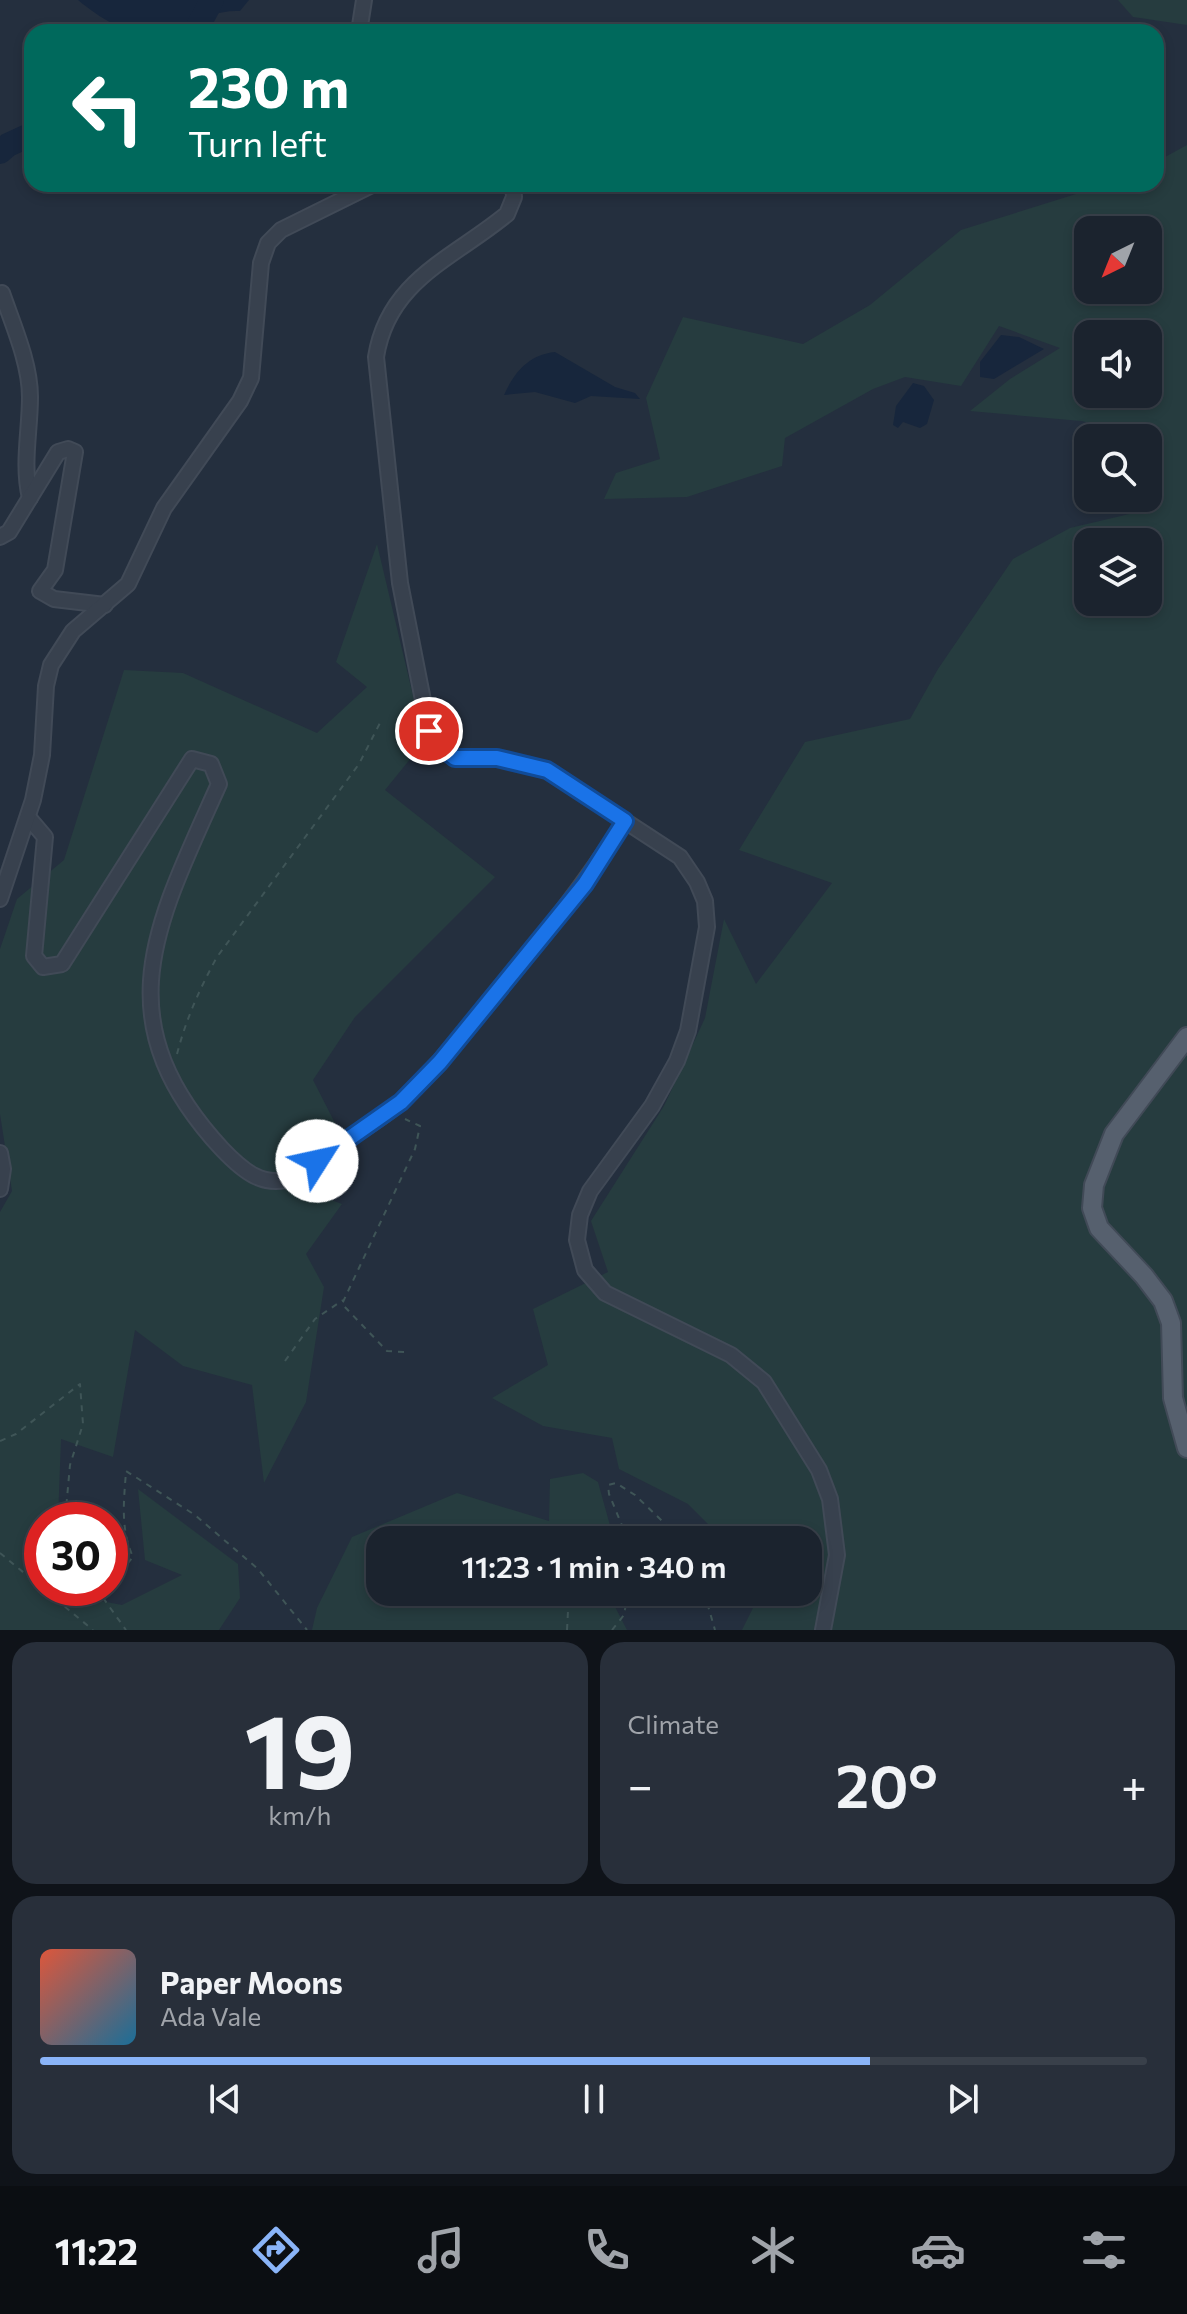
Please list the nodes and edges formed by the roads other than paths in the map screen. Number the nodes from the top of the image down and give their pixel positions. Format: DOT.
graph roads {
  1 [pos="364,0"];
  2 [pos="360,24"];
  3 [pos="358,192"];
  4 [pos="514,192"];
  5 [pos="2,293"];
  6 [pos="30,498"];
  7 [pos="0,537"];
  8 [pos="105,605"];
  9 [pos="28,817"];
  10 [pos="625,821"];
  11 [pos="0,899"];
  12 [pos="1187,1037"];
  13 [pos="0,1153"];
  14 [pos="0,1189"];
  15 [pos="1187,1448"];
  16 [pos="823,1630"];
  1 -- 2 [label="street"];
  3 -- 8 [label="street"];
  4 -- 10 [label="street"];
  5 -- 6 [label="street"];
  6 -- 7 [label="street"];
  6 -- 8 [label="street"];
  8 -- 9 [label="street"];
  9 -- 10 [label="street"];
  9 -- 11 [label="street"];
  10 -- 16 [label="street"];
  12 -- 15 [label="main road"];
  13 -- 14 [label="street"];
}
